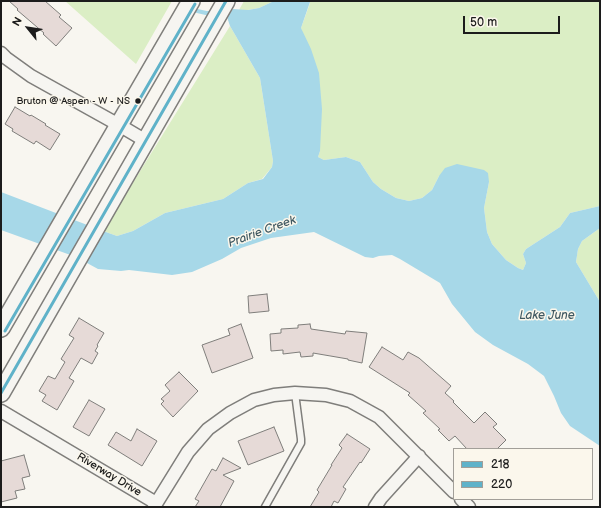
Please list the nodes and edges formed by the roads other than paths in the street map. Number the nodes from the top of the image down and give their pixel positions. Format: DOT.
graph roads {
  1 [pos="191,1"];
  2 [pos="226,1"];
  3 [pos="1,53"];
  4 [pos="119,125"];
  5 [pos="146,141"];
  6 [pos="1,328"];
  7 [pos="1,393"];
  8 [pos="295,393"];
  9 [pos="1,411"];
  10 [pos="419,456"];
  11 [pos="453,491"];
  12 [pos="155,505"];
  13 [pos="265,507"];
  14 [pos="375,507"];
  1 -- 4 [label="main road"];
  2 -- 5 [label="main road"];
  3 -- 4 [label="street"];
  4 -- 5 [label="street"];
  4 -- 6 [label="main road"];
  5 -- 7 [label="main road"];
  8 -- 10 [label="street, Riverway Drive"];
  8 -- 12 [label="street, Riverway Drive"];
  8 -- 13 [label="lane"];
  9 -- 12 [label="street, Riverway Drive"];
  10 -- 11 [label="street, Riverway Drive"];
  10 -- 14 [label="street"];
}
